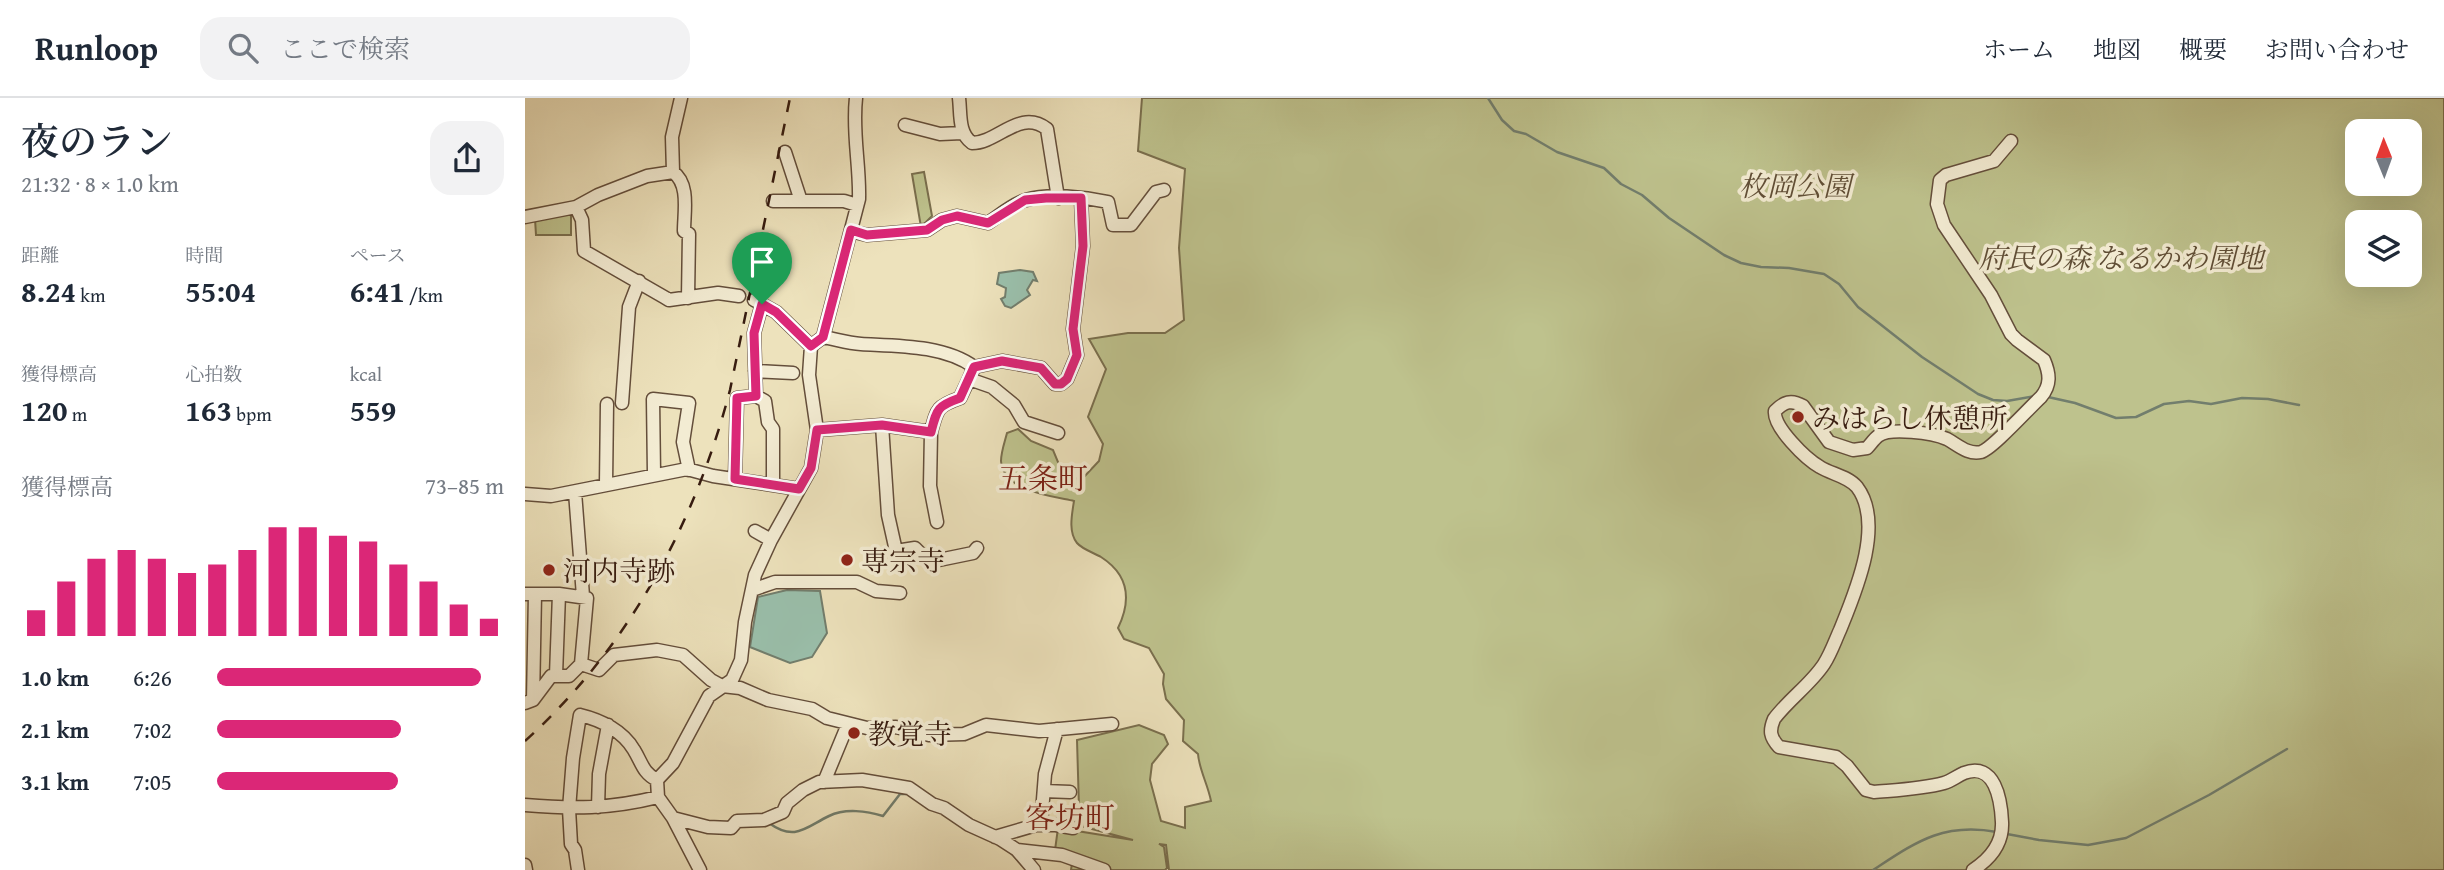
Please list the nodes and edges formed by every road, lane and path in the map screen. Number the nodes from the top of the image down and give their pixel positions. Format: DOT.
graph roads {
  1 [pos="681,98"];
  2 [pos="856,98"];
  3 [pos="959,98"];
  4 [pos="905,125"];
  5 [pos="963,133"];
  6 [pos="2011,141"];
  7 [pos="785,152"];
  8 [pos="673,172"];
  9 [pos="1164,190"];
  10 [pos="1058,198"];
  11 [pos="1081,198"];
  12 [pos="773,201"];
  13 [pos="801,201"];
  14 [pos="857,205"];
  15 [pos="576,207"];
  16 [pos="525,217"];
  17 [pos="851,230"];
  18 [pos="639,281"];
  19 [pos="739,296"];
  20 [pos="688,298"];
  21 [pos="823,337"];
  22 [pos="811,346"];
  23 [pos="755,371"];
  24 [pos="793,373"];
  25 [pos="972,373"];
  26 [pos="756,396"];
  27 [pos="622,403"];
  28 [pos="607,404"];
  29 [pos="882,425"];
  30 [pos="817,430"];
  31 [pos="931,432"];
  32 [pos="1058,433"];
  33 [pos="689,470"];
  34 [pos="654,474"];
  35 [pos="735,479"];
  36 [pos="606,484"];
  37 [pos="773,485"];
  38 [pos="799,489"];
  39 [pos="575,492"];
  40 [pos="525,494"];
  41 [pos="937,522"];
  42 [pos="755,531"];
  43 [pos="771,540"];
  44 [pos="977,548"];
  45 [pos="752,590"];
  46 [pos="900,593"];
  47 [pos="530,594"];
  48 [pos="559,594"];
  49 [pos="583,596"];
  50 [pos="581,664"];
  51 [pos="556,675"];
  52 [pos="722,686"];
  53 [pos="529,701"];
  54 [pos="848,723"];
  55 [pos="1112,724"];
  56 [pos="608,725"];
  57 [pos="1057,729"];
  58 [pos="657,780"];
  59 [pos="824,782"];
  60 [pos="1044,791"];
  61 [pos="1070,792"];
  62 [pos="658,797"];
  63 [pos="525,805"];
  64 [pos="598,807"];
  65 [pos="569,809"];
  66 [pos="673,818"];
  67 [pos="1041,825"];
  68 [pos="1073,828"];
  69 [pos="995,837"];
  70 [pos="1017,850"];
  71 [pos="578,870"];
  72 [pos="700,870"];
  73 [pos="1034,870"];
  74 [pos="1104,870"];
  75 [pos="1973,870"];
  1 -- 8 [label="street"];
  2 -- 14 [label="street"];
  3 -- 5 [label="street"];
  4 -- 5 [label="street"];
  5 -- 10 [label="street"];
  6 -- 75 [label="street"];
  7 -- 13 [label="street"];
  8 -- 15 [label="street"];
  8 -- 20 [label="street"];
  9 -- 11 [label="street"];
  10 -- 11 [label="street"];
  10 -- 17 [label="street"];
  11 -- 25 [label="street"];
  12 -- 13 [label="street"];
  13 -- 14 [label="street"];
  14 -- 17 [label="street"];
  15 -- 16 [label="street"];
  15 -- 18 [label="street"];
  17 -- 21 [label="street"];
  18 -- 20 [label="street"];
  18 -- 27 [label="street"];
  19 -- 20 [label="street"];
  21 -- 22 [label="street"];
  21 -- 25 [label="street"];
  22 -- 23 [label="street"];
  22 -- 30 [label="street"];
  23 -- 24 [label="street"];
  23 -- 26 [label="street"];
  25 -- 31 [label="street"];
  25 -- 32 [label="street"];
  26 -- 35 [label="street"];
  26 -- 37 [label="street"];
  28 -- 36 [label="street"];
  29 -- 30 [label="street"];
  29 -- 31 [label="street"];
  29 -- 44 [label="street"];
  30 -- 38 [label="street"];
  31 -- 41 [label="street"];
  33 -- 34 [label="street"];
  33 -- 34 [label="street"];
  33 -- 35 [label="street"];
  34 -- 36 [label="street"];
  35 -- 37 [label="street"];
  36 -- 39 [label="street"];
  37 -- 38 [label="street"];
  38 -- 43 [label="street"];
  39 -- 40 [label="street"];
  39 -- 49 [label="street"];
  42 -- 43 [label="street"];
  43 -- 45 [label="street"];
  45 -- 46 [label="street"];
  45 -- 52 [label="street"];
  47 -- 48 [label="street"];
  47 -- 53 [label="street"];
  48 -- 49 [label="street"];
  48 -- 51 [label="street"];
  49 -- 50 [label="street"];
  50 -- 51 [label="street"];
  50 -- 52 [label="street"];
  51 -- 53 [label="street"];
  52 -- 54 [label="street"];
  52 -- 58 [label="street"];
  54 -- 57 [label="street"];
  54 -- 59 [label="street"];
  55 -- 57 [label="street"];
  56 -- 58 [label="street"];
  56 -- 64 [label="street"];
  56 -- 65 [label="street"];
  57 -- 60 [label="street"];
  58 -- 62 [label="street"];
  59 -- 66 [label="street"];
  59 -- 69 [label="street"];
  60 -- 61 [label="street"];
  60 -- 67 [label="street"];
  62 -- 64 [label="street"];
  62 -- 66 [label="street"];
  63 -- 65 [label="street"];
  64 -- 65 [label="street"];
  65 -- 71 [label="street"];
  66 -- 72 [label="street"];
  67 -- 68 [label="street"];
  67 -- 69 [label="street"];
  69 -- 70 [label="street"];
  70 -- 73 [label="street"];
  70 -- 74 [label="street"];
}
